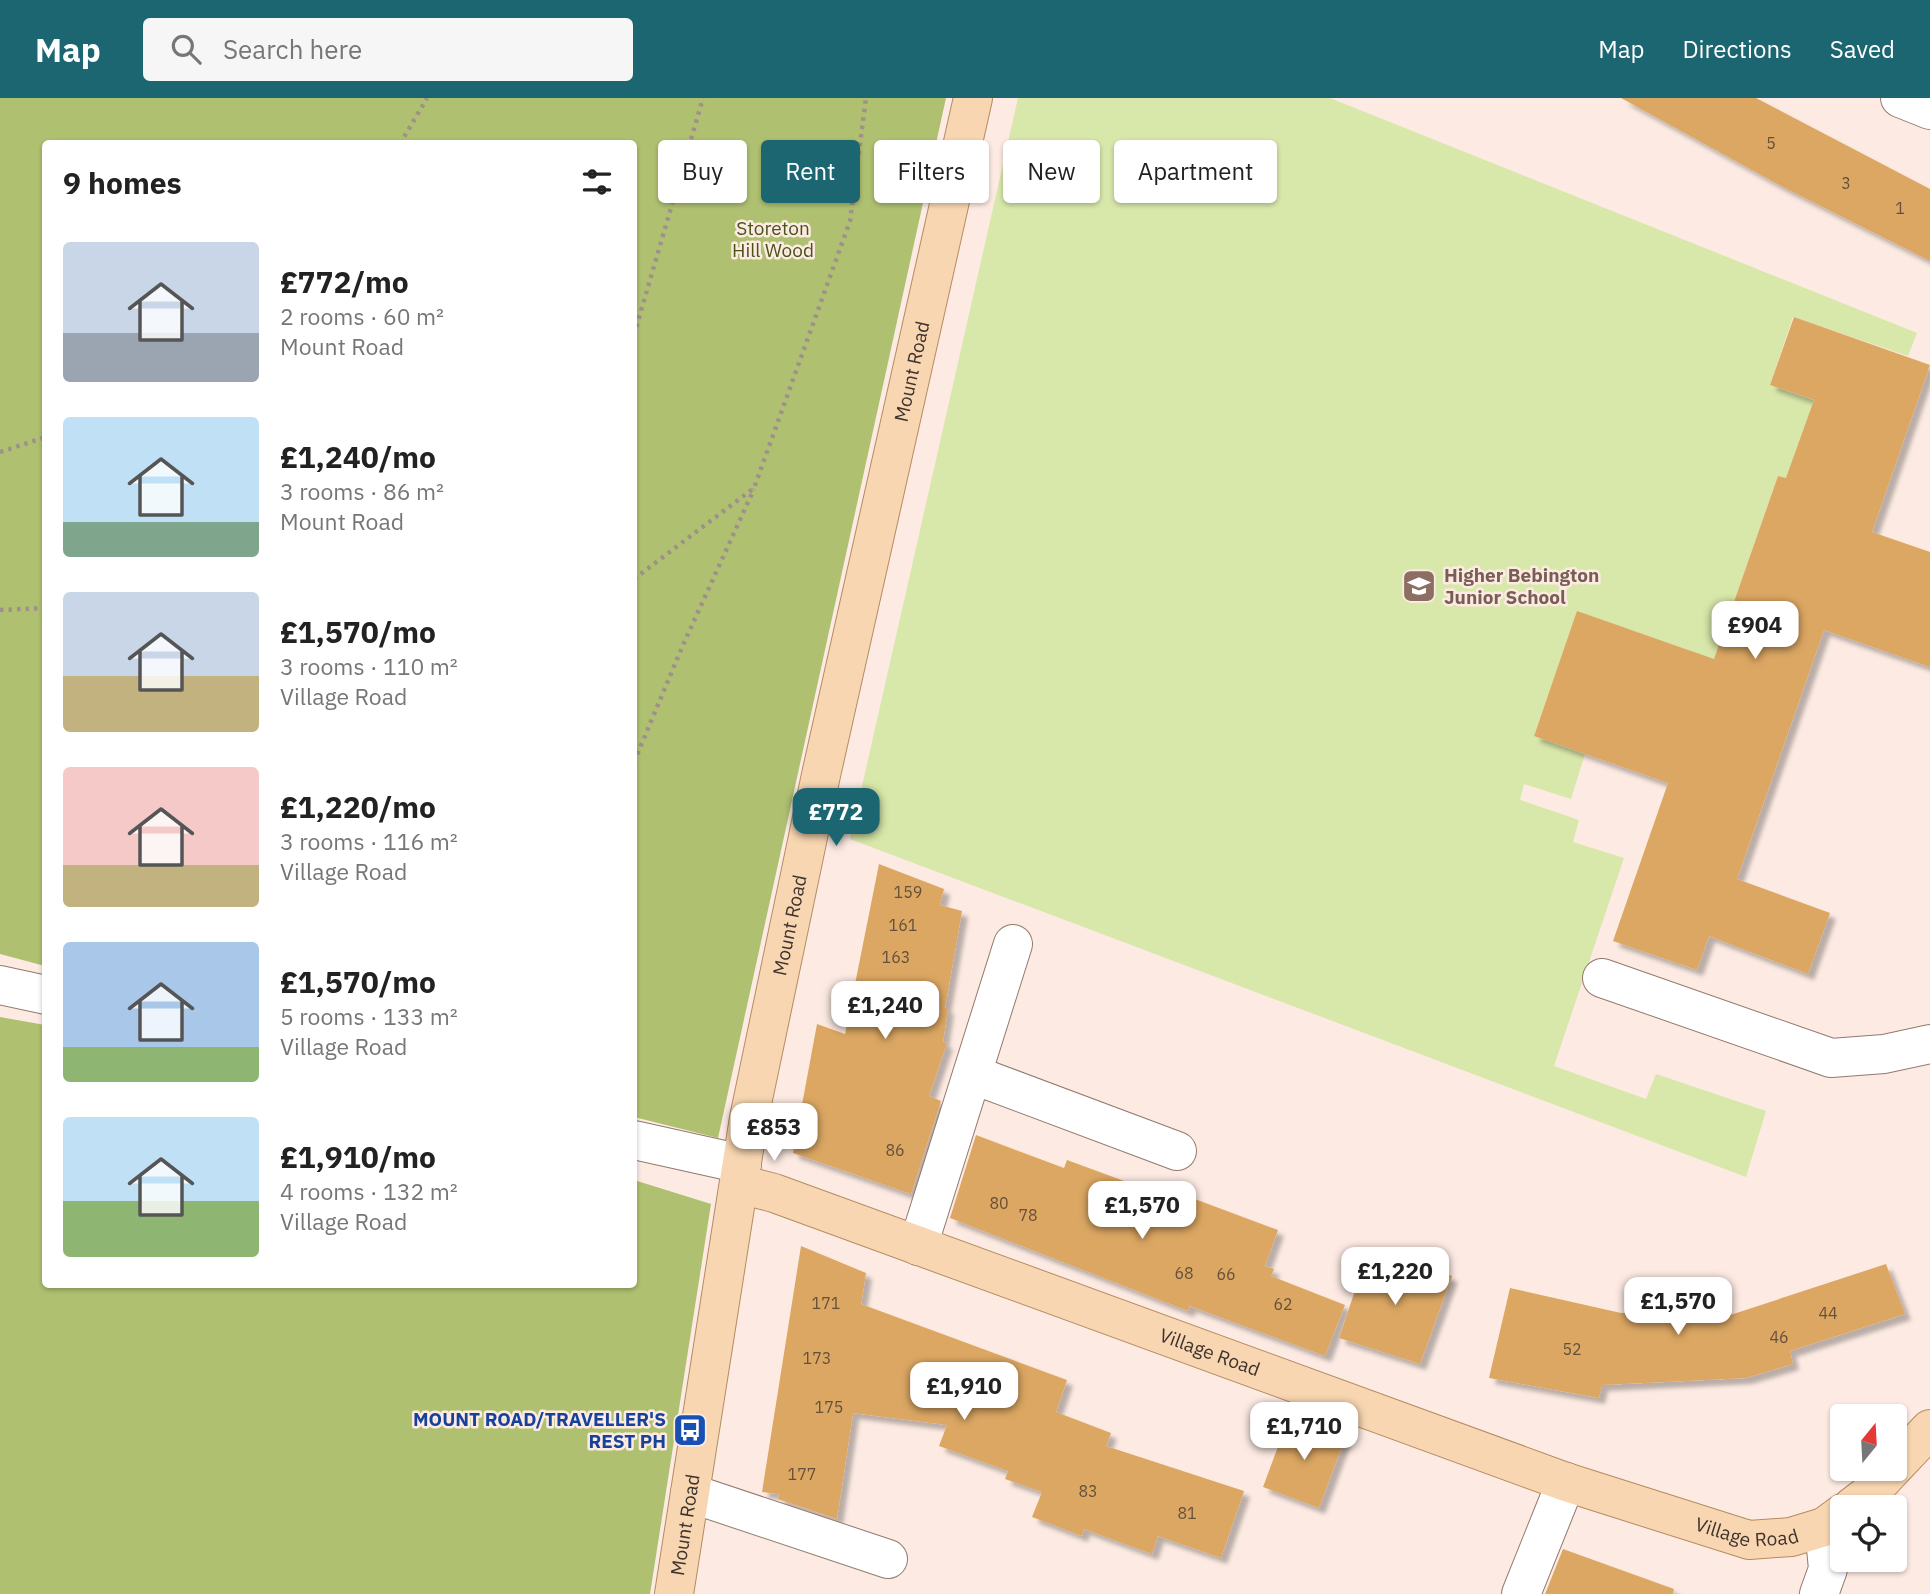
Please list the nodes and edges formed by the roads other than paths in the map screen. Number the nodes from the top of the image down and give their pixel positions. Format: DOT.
graph roads {
  1 [pos="973,98"];
  2 [pos="1900,98"];
  3 [pos="1930,110"];
  4 [pos="1013,944"];
  5 [pos="1602,978"];
  6 [pos="0,985"];
  7 [pos="42,994"];
  8 [pos="1930,1044"];
  9 [pos="974,1075"];
  10 [pos="637,1141"];
  11 [pos="1177,1151"];
  12 [pos="740,1174"];
  13 [pos="918,1246"];
  14 [pos="1930,1429"];
  15 [pos="1908,1452"];
  16 [pos="1881,1481"];
  17 [pos="1566,1482"];
  18 [pos="690,1493"];
  19 [pos="1868,1495"];
  20 [pos="1830,1520"];
  21 [pos="888,1559"];
  22 [pos="1830,1560"];
  23 [pos="674,1594"];
  24 [pos="1521,1594"];
  25 [pos="1819,1594"];
  1 -- 12 [label="main road, Mount Road"];
  2 -- 3 [label="street"];
  4 -- 9 [label="street"];
  5 -- 8 [label="street"];
  6 -- 7 [label="street"];
  9 -- 11 [label="street"];
  9 -- 13 [label="street"];
  10 -- 12 [label="street"];
  12 -- 13 [label="main road, Village Road"];
  12 -- 18 [label="main road, Mount Road"];
  13 -- 17 [label="main road, Village Road"];
  14 -- 15 [label="main road, Village Road"];
  16 -- 19 [label="main road, Village Road"];
  17 -- 20 [label="main road, Village Road"];
  17 -- 24 [label="street"];
  18 -- 21 [label="street"];
  18 -- 23 [label="main road, Mount Road"];
  22 -- 25 [label="street"];
}
